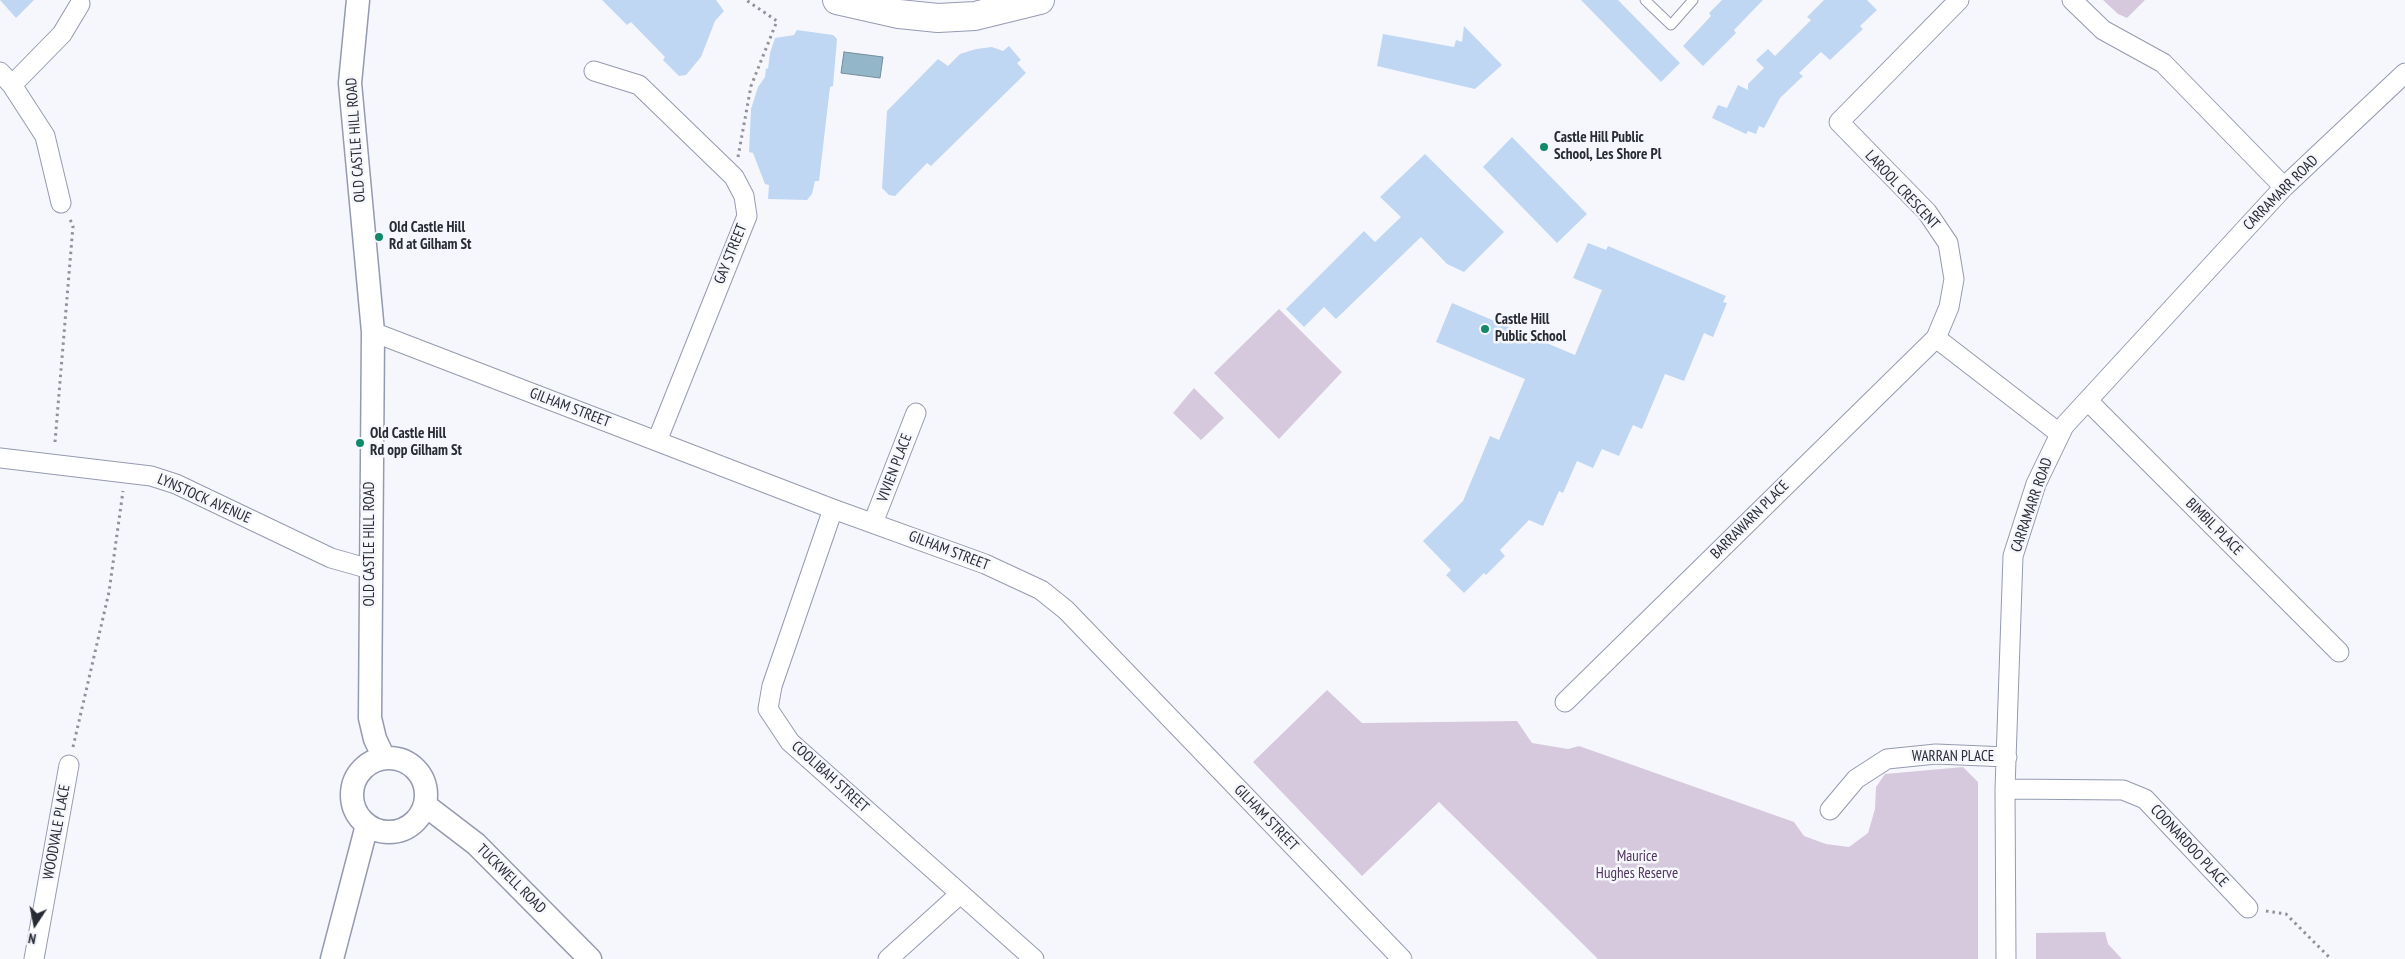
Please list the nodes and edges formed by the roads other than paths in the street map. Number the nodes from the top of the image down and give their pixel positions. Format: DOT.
graph roads {
  1 [pos="358,0"];
  2 [pos="837,0"];
  3 [pos="1040,0"];
  4 [pos="1645,0"];
  5 [pos="1693,0"];
  6 [pos="1959,0"];
  7 [pos="2072,0"];
  8 [pos="80,4"];
  9 [pos="594,71"];
  10 [pos="2405,73"];
  11 [pos="6,78"];
  12 [pos="2284,187"];
  13 [pos="61,203"];
  14 [pos="373,332"];
  15 [pos="1936,338"];
  16 [pos="2088,401"];
  17 [pos="916,413"];
  18 [pos="2059,434"];
  19 [pos="658,441"];
  20 [pos="0,458"];
  21 [pos="833,509"];
  22 [pos="873,523"];
  23 [pos="370,568"];
  24 [pos="2339,652"];
  25 [pos="1565,702"];
  26 [pos="2006,757"];
  27 [pos="384,758"];
  28 [pos="69,765"];
  29 [pos="2005,789"];
  30 [pos="425,805"];
  31 [pos="1830,810"];
  32 [pos="367,825"];
  33 [pos="960,894"];
  34 [pos="2248,908"];
  35 [pos="34,959"];
  36 [pos="332,959"];
  37 [pos="590,959"];
  38 [pos="888,959"];
  39 [pos="1034,959"];
  40 [pos="1402,959"];
  41 [pos="2006,959"];
  1 -- 14 [label="street, OLD CASTLE HILL ROAD"];
  2 -- 3 [label="main road"];
  4 -- 5 [label="lane"];
  6 -- 15 [label="street, LAROOL CRESCENT"];
  7 -- 12 [label="street"];
  8 -- 11 [label="street"];
  9 -- 19 [label="street, GAY STREET"];
  10 -- 12 [label="street, CARRAMARR ROAD"];
  11 -- 13 [label="street"];
  12 -- 16 [label="street, CARRAMARR ROAD"];
  14 -- 19 [label="street, GILHAM STREET"];
  14 -- 23 [label="street, OLD CASTLE HILL ROAD"];
  15 -- 18 [label="street"];
  15 -- 25 [label="street, BARRAWARN PLACE"];
  16 -- 18 [label="street, CARRAMARR ROAD"];
  16 -- 24 [label="street, BIMBIL PLACE"];
  17 -- 22 [label="street, VIVIEN PLACE"];
  18 -- 26 [label="street, CARRAMARR ROAD"];
  19 -- 21 [label="street, GILHAM STREET"];
  20 -- 23 [label="street, LYNSTOCK AVENUE"];
  21 -- 22 [label="street, GILHAM STREET"];
  21 -- 33 [label="street, COOLIBAH STREET"];
  22 -- 40 [label="street, GILHAM STREET"];
  23 -- 27 [label="street, OLD CASTLE HILL ROAD"];
  26 -- 29 [label="street, CARRAMARR ROAD"];
  26 -- 31 [label="street, WARRAN PLACE"];
  27 -- 30 [label="street"];
  27 -- 32 [label="street"];
  28 -- 35 [label="street, WOODVALE PLACE"];
  29 -- 34 [label="street, COONARDOO PLACE"];
  29 -- 41 [label="street, CARRAMARR ROAD"];
  30 -- 32 [label="street"];
  30 -- 37 [label="street, TUCKWELL ROAD"];
  32 -- 36 [label="street"];
  33 -- 38 [label="street"];
  33 -- 39 [label="street, COOLIBAH STREET"];
}
